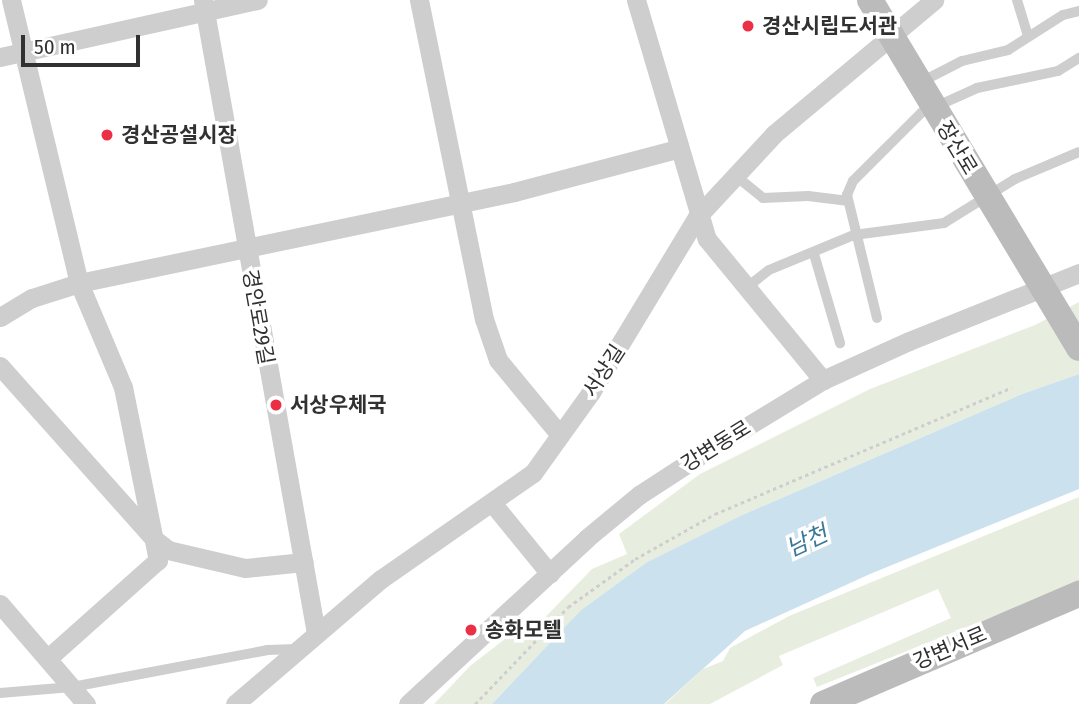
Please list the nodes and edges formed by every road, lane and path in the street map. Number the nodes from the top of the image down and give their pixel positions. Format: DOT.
graph roads {
  1 [pos="11,0"];
  2 [pos="258,0"];
  3 [pos="419,0"];
  4 [pos="636,0"];
  5 [pos="870,0"];
  6 [pos="934,0"];
  7 [pos="1017,0"];
  8 [pos="204,6"];
  9 [pos="1079,11"];
  10 [pos="1028,36"];
  11 [pos="891,37"];
  12 [pos="22,50"];
  13 [pos="0,57"];
  14 [pos="1079,58"];
  15 [pos="927,98"];
  16 [pos="677,149"];
  17 [pos="1079,152"];
  18 [pos="736,176"];
  19 [pos="987,199"];
  20 [pos="847,201"];
  21 [pos="460,203"];
  22 [pos="697,217"];
  23 [pos="854,234"];
  24 [pos="246,250"];
  25 [pos="814,254"];
  26 [pos="1079,274"];
  27 [pos="79,283"];
  28 [pos="745,288"];
  29 [pos="1043,292"];
  30 [pos="0,317"];
  31 [pos="877,318"];
  32 [pos="840,343"];
  33 [pos="1079,348"];
  34 [pos="0,366"];
  35 [pos="823,380"];
  36 [pos="1011,388"];
  37 [pos="560,435"];
  38 [pos="493,504"];
  39 [pos="154,539"];
  40 [pos="303,562"];
  41 [pos="550,574"];
  42 [pos="1079,594"];
  43 [pos="0,604"];
  44 [pos="316,633"];
  45 [pos="297,649"];
  46 [pos="48,658"];
  47 [pos="72,687"];
  48 [pos="0,693"];
  49 [pos="242,702"];
  50 [pos="86,704"];
  51 [pos="408,704"];
  52 [pos="475,704"];
  53 [pos="822,704"];
  1 -- 12 [label="street"];
  2 -- 8 [label="street"];
  3 -- 21 [label="street"];
  4 -- 16 [label="street"];
  5 -- 11 [label="street, 장산로"];
  6 -- 11 [label="street, 서상길"];
  7 -- 10 [label="lane"];
  8 -- 12 [label="street"];
  8 -- 24 [label="street, 경안로29길"];
  9 -- 10 [label="lane"];
  10 -- 15 [label="lane"];
  11 -- 15 [label="street, 장산로"];
  11 -- 18 [label="street, 서상길"];
  12 -- 13 [label="street"];
  12 -- 27 [label="street"];
  14 -- 15 [label="lane"];
  15 -- 19 [label="street, 장산로"];
  15 -- 20 [label="lane"];
  16 -- 21 [label="street"];
  16 -- 22 [label="street"];
  17 -- 19 [label="lane"];
  18 -- 20 [label="lane"];
  18 -- 22 [label="street, 서상길"];
  19 -- 23 [label="lane"];
  19 -- 29 [label="street, 장산로"];
  20 -- 23 [label="lane"];
  21 -- 24 [label="street"];
  21 -- 37 [label="street"];
  22 -- 28 [label="street"];
  22 -- 37 [label="street, 서상길"];
  23 -- 25 [label="lane"];
  23 -- 31 [label="lane"];
  24 -- 27 [label="street"];
  24 -- 40 [label="street, 경안로29길"];
  25 -- 28 [label="lane"];
  25 -- 32 [label="lane"];
  26 -- 29 [label="street, 강변동로"];
  27 -- 30 [label="street"];
  27 -- 39 [label="street"];
  28 -- 35 [label="street"];
  29 -- 33 [label="street, 장산로"];
  29 -- 35 [label="street, 강변동로"];
  34 -- 39 [label="street"];
  35 -- 41 [label="street, 강변동로"];
  36 -- 52 [label="path"];
  37 -- 38 [label="street, 서상길"];
  38 -- 41 [label="street"];
  38 -- 44 [label="street, 서상길"];
  39 -- 40 [label="street"];
  39 -- 46 [label="street"];
  40 -- 44 [label="street, 경안로29길"];
  41 -- 51 [label="street, 강변동로"];
  42 -- 53 [label="street, 강변서로"];
  43 -- 46 [label="street"];
  44 -- 45 [label="street, 서상길"];
  45 -- 47 [label="lane"];
  45 -- 49 [label="street, 서상길"];
  46 -- 47 [label="street"];
  47 -- 48 [label="lane"];
  47 -- 50 [label="street"];
}
